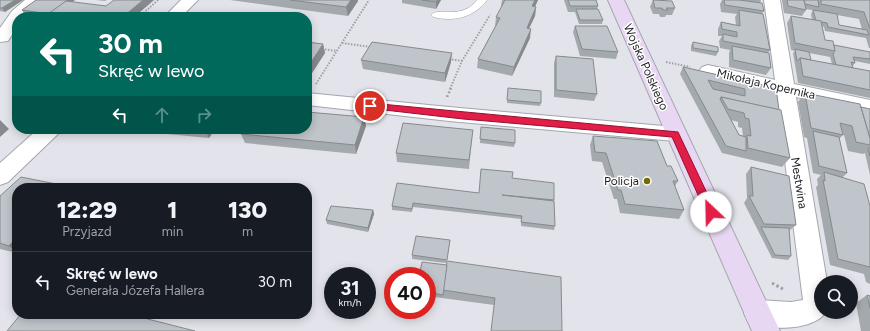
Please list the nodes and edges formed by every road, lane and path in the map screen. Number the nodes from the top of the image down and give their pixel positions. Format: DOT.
graph roads {
  1 [pos="34,0"];
  2 [pos="158,0"];
  3 [pos="190,0"];
  4 [pos="369,0"];
  5 [pos="482,0"];
  6 [pos="616,0"];
  7 [pos="772,0"];
  8 [pos="20,12"];
  9 [pos="145,12"];
  10 [pos="177,12"];
  11 [pos="491,13"];
  12 [pos="436,15"];
  13 [pos="12,26"];
  14 [pos="6,38"];
  15 [pos="342,43"];
  16 [pos="314,48"];
  17 [pos="372,48"];
  18 [pos="337,51"];
  19 [pos="447,58"];
  20 [pos="462,61"];
  21 [pos="661,61"];
  22 [pos="708,71"];
  23 [pos="785,89"];
  24 [pos="312,90"];
  25 [pos="312,92"];
  26 [pos="447,98"];
  27 [pos="870,107"];
  28 [pos="46,134"];
  29 [pos="675,134"];
  30 [pos="0,176"];
  31 [pos="770,281"];
  32 [pos="788,290"];
  33 [pos="762,322"];
  1 -- 8 [label="street"];
  2 -- 9 [label="path"];
  3 -- 10 [label="street"];
  4 -- 15 [label="path"];
  5 -- 12 [label="lane"];
  6 -- 29 [label="street, Wojska Polskiego"];
  7 -- 23 [label="street, Mestwina"];
  11 -- 20 [label="path"];
  13 -- 14 [label="street"];
  15 -- 17 [label="path"];
  15 -- 18 [label="path"];
  16 -- 18 [label="path"];
  18 -- 24 [label="path"];
  19 -- 20 [label="path"];
  20 -- 26 [label="path"];
  21 -- 22 [label="path"];
  22 -- 23 [label="street, Mikołaja Kopernika"];
  23 -- 27 [label="street, Mikołaja Kopernika"];
  23 -- 33 [label="street, Mestwina"];
  25 -- 29 [label="street"];
  28 -- 30 [label="street"];
  29 -- 33 [label="street, Wojska Polskiego"];
  31 -- 32 [label="path"];
}
